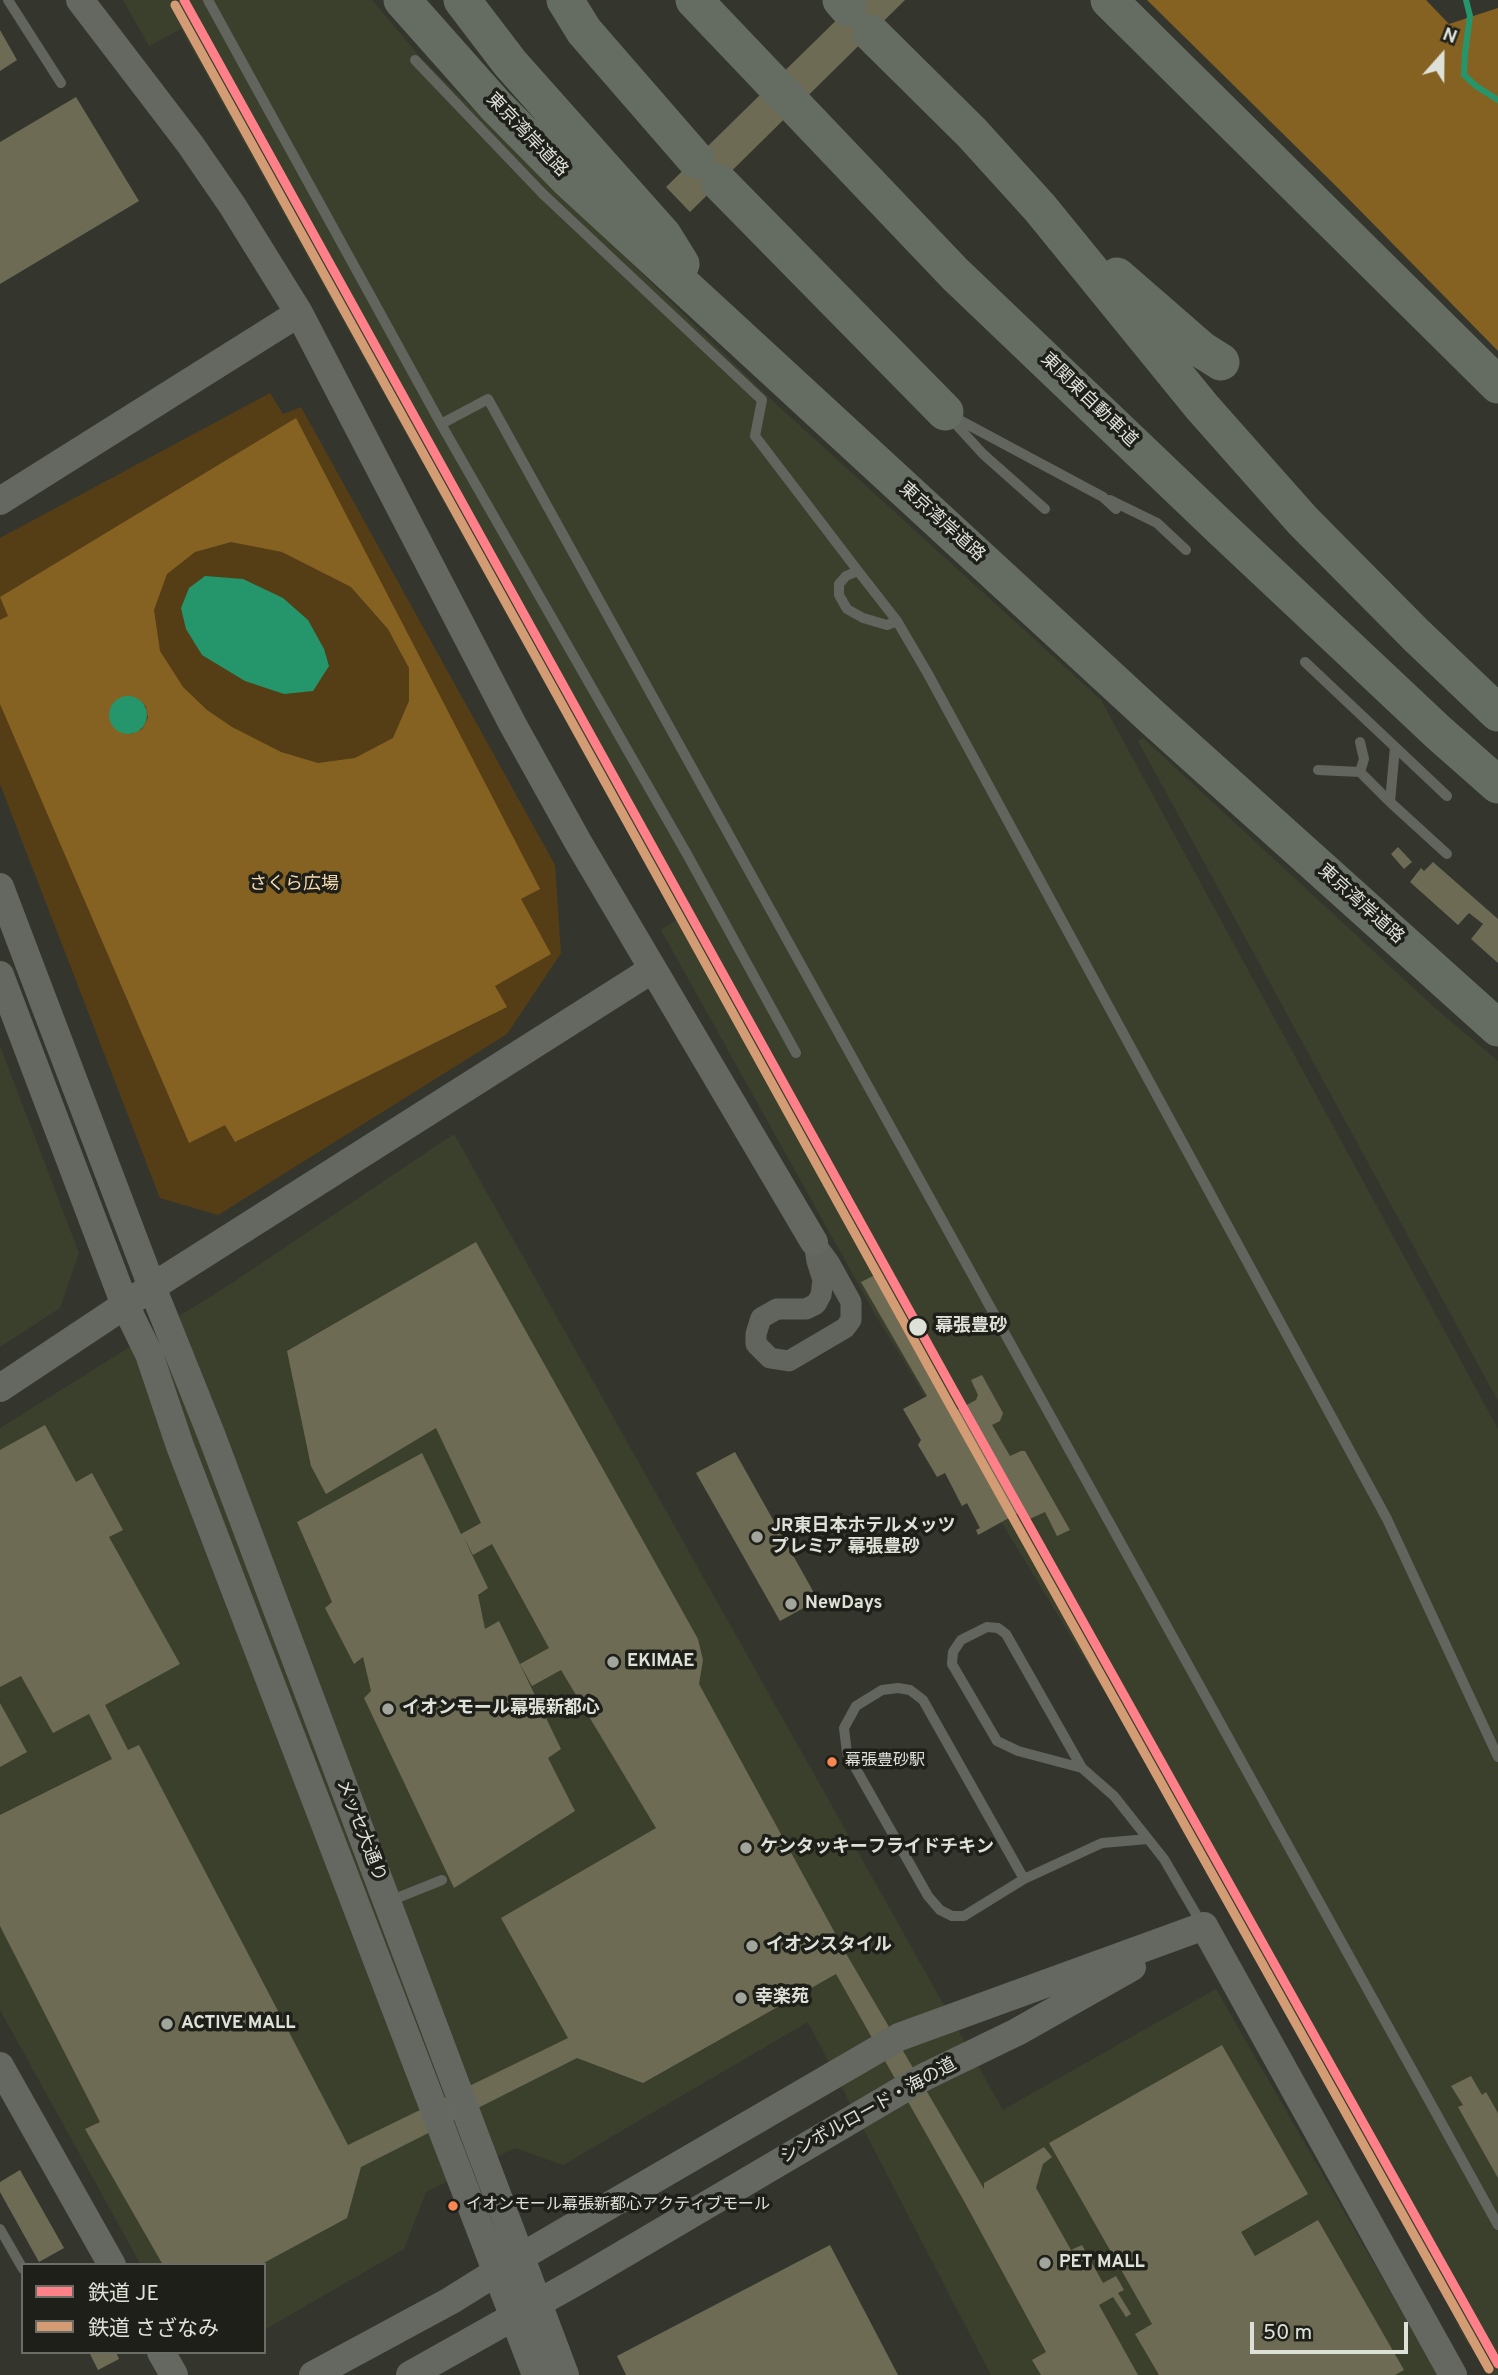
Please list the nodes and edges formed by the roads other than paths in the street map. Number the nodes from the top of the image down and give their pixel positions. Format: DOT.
graph roads {
  1 [pos="8,0"];
  2 [pos="80,0"];
  3 [pos="208,0"];
  4 [pos="402,0"];
  5 [pos="462,0"];
  6 [pos="565,0"];
  7 [pos="694,0"];
  8 [pos="1109,0"];
  9 [pos="854,14"];
  10 [pos="415,60"];
  11 [pos="61,83"];
  12 [pos="1040,208"];
  13 [pos="299,313"];
  14 [pos="716,318"];
  15 [pos="1221,362"];
  16 [pos="1498,385"];
  17 [pos="945,412"];
  18 [pos="441,424"];
  19 [pos="1103,497"];
  20 [pos="0,500"];
  21 [pos="1045,509"];
  22 [pos="1116,509"];
  23 [pos="1186,550"];
  24 [pos="858,571"];
  25 [pos="897,621"];
  26 [pos="1305,663"];
  27 [pos="1498,713"];
  28 [pos="1360,742"];
  29 [pos="1395,747"];
  30 [pos="1318,769"];
  31 [pos="1360,772"];
  32 [pos="1498,785"];
  33 [pos="1447,796"];
  34 [pos="1390,802"];
  35 [pos="1447,854"];
  36 [pos="0,887"];
  37 [pos="653,969"];
  38 [pos="0,975"];
  39 [pos="1498,1028"];
  40 [pos="796,1053"];
  41 [pos="814,1242"];
  42 [pos="152,1287"];
  43 [pos="125,1306"];
  44 [pos="0,1388"];
  45 [pos="1498,1757"];
  46 [pos="1082,1768"];
  47 [pos="1148,1839"];
  48 [pos="1024,1879"];
  49 [pos="442,1880"];
  50 [pos="387,1902"];
  51 [pos="1204,1926"];
  52 [pos="0,2066"];
  53 [pos="1498,2225"];
  54 [pos="0,2229"];
  55 [pos="111,2263"];
  56 [pos="508,2265"];
  57 [pos="21,2266"];
  58 [pos="525,2310"];
  59 [pos="162,2354"];
  60 [pos="174,2375"];
  61 [pos="313,2375"];
  62 [pos="410,2375"];
  63 [pos="536,2375"];
  64 [pos="565,2375"];
  65 [pos="1453,2375"];
  1 -- 11 [label="lane"];
  2 -- 13 [label="street"];
  3 -- 18 [label="lane"];
  4 -- 14 [label="highway, 東京湾岸道路"];
  5 -- 14 [label="highway"];
  6 -- 17 [label="highway"];
  7 -- 32 [label="highway, 東関東自動車道"];
  8 -- 16 [label="highway"];
  9 -- 12 [label="highway"];
  10 -- 24 [label="lane"];
  12 -- 15 [label="highway"];
  12 -- 27 [label="highway"];
  13 -- 20 [label="street"];
  13 -- 37 [label="street"];
  14 -- 39 [label="highway, 東京湾岸道路"];
  17 -- 19 [label="lane"];
  17 -- 21 [label="lane"];
  18 -- 40 [label="lane"];
  18 -- 53 [label="lane"];
  19 -- 22 [label="lane"];
  19 -- 23 [label="lane"];
  24 -- 25 [label="lane"];
  24 -- 25 [label="lane"];
  25 -- 45 [label="lane"];
  26 -- 29 [label="lane"];
  28 -- 31 [label="lane"];
  29 -- 33 [label="lane"];
  29 -- 34 [label="lane"];
  30 -- 31 [label="lane"];
  31 -- 34 [label="lane"];
  34 -- 35 [label="lane"];
  36 -- 42 [label="street, メッセ大通り"];
  37 -- 41 [label="street"];
  37 -- 42 [label="street"];
  38 -- 43 [label="street, メッセ大通り"];
  41 -- 41 [label="street"];
  42 -- 43 [label="street"];
  42 -- 50 [label="street, メッセ大通り"];
  43 -- 44 [label="street"];
  43 -- 56 [label="street, メッセ大通り"];
  46 -- 46 [label="lane"];
  46 -- 47 [label="lane"];
  47 -- 48 [label="lane"];
  47 -- 51 [label="lane"];
  48 -- 48 [label="lane"];
  49 -- 50 [label="lane"];
  50 -- 56 [label="street, メッセ大通り"];
  51 -- 56 [label="street"];
  51 -- 58 [label="street, シンボルロード・海の道"];
  51 -- 65 [label="street"];
  52 -- 55 [label="street"];
  54 -- 57 [label="lane"];
  56 -- 58 [label="street, メッセ大通り"];
  56 -- 61 [label="street"];
  58 -- 62 [label="street, シンボルロード・海の道"];
  58 -- 63 [label="street, メッセ大通り"];
  58 -- 64 [label="street, メッセ大通り"];
  59 -- 60 [label="street"];
}
